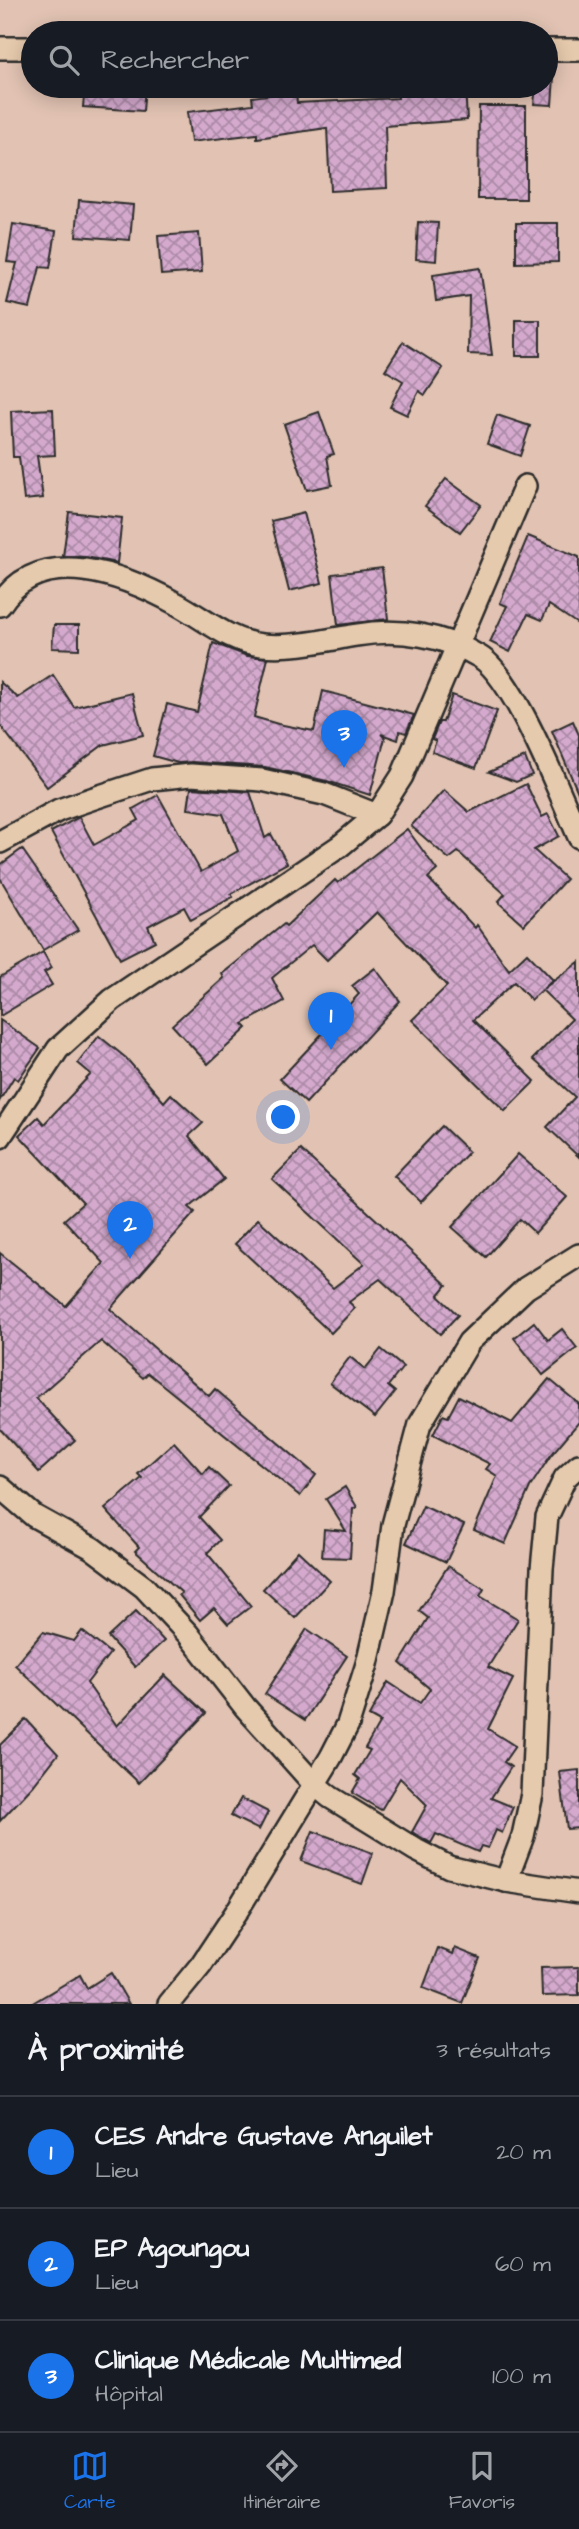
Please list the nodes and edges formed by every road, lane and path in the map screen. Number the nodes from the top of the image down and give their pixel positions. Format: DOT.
graph roads {
  1 [pos="0,48"];
  2 [pos="21,48"];
  3 [pos="558,50"];
  4 [pos="579,50"];
  5 [pos="525,486"];
  6 [pos="0,605"];
  7 [pos="456,646"];
  8 [pos="377,815"];
  9 [pos="579,837"];
  10 [pos="0,842"];
  11 [pos="0,1137"];
  12 [pos="579,1255"];
  13 [pos="579,1465"];
  14 [pos="0,1488"];
  15 [pos="314,1784"];
  16 [pos="506,1881"];
  17 [pos="579,1892"];
  18 [pos="169,2004"];
  1 -- 2 [label="street"];
  3 -- 4 [label="street"];
  5 -- 7 [label="street"];
  6 -- 7 [label="street"];
  7 -- 8 [label="street"];
  7 -- 9 [label="street"];
  8 -- 10 [label="street"];
  8 -- 11 [label="street"];
  12 -- 15 [label="street"];
  13 -- 16 [label="street"];
  14 -- 15 [label="street"];
  15 -- 16 [label="street"];
  15 -- 18 [label="street"];
  16 -- 17 [label="street"];
}
